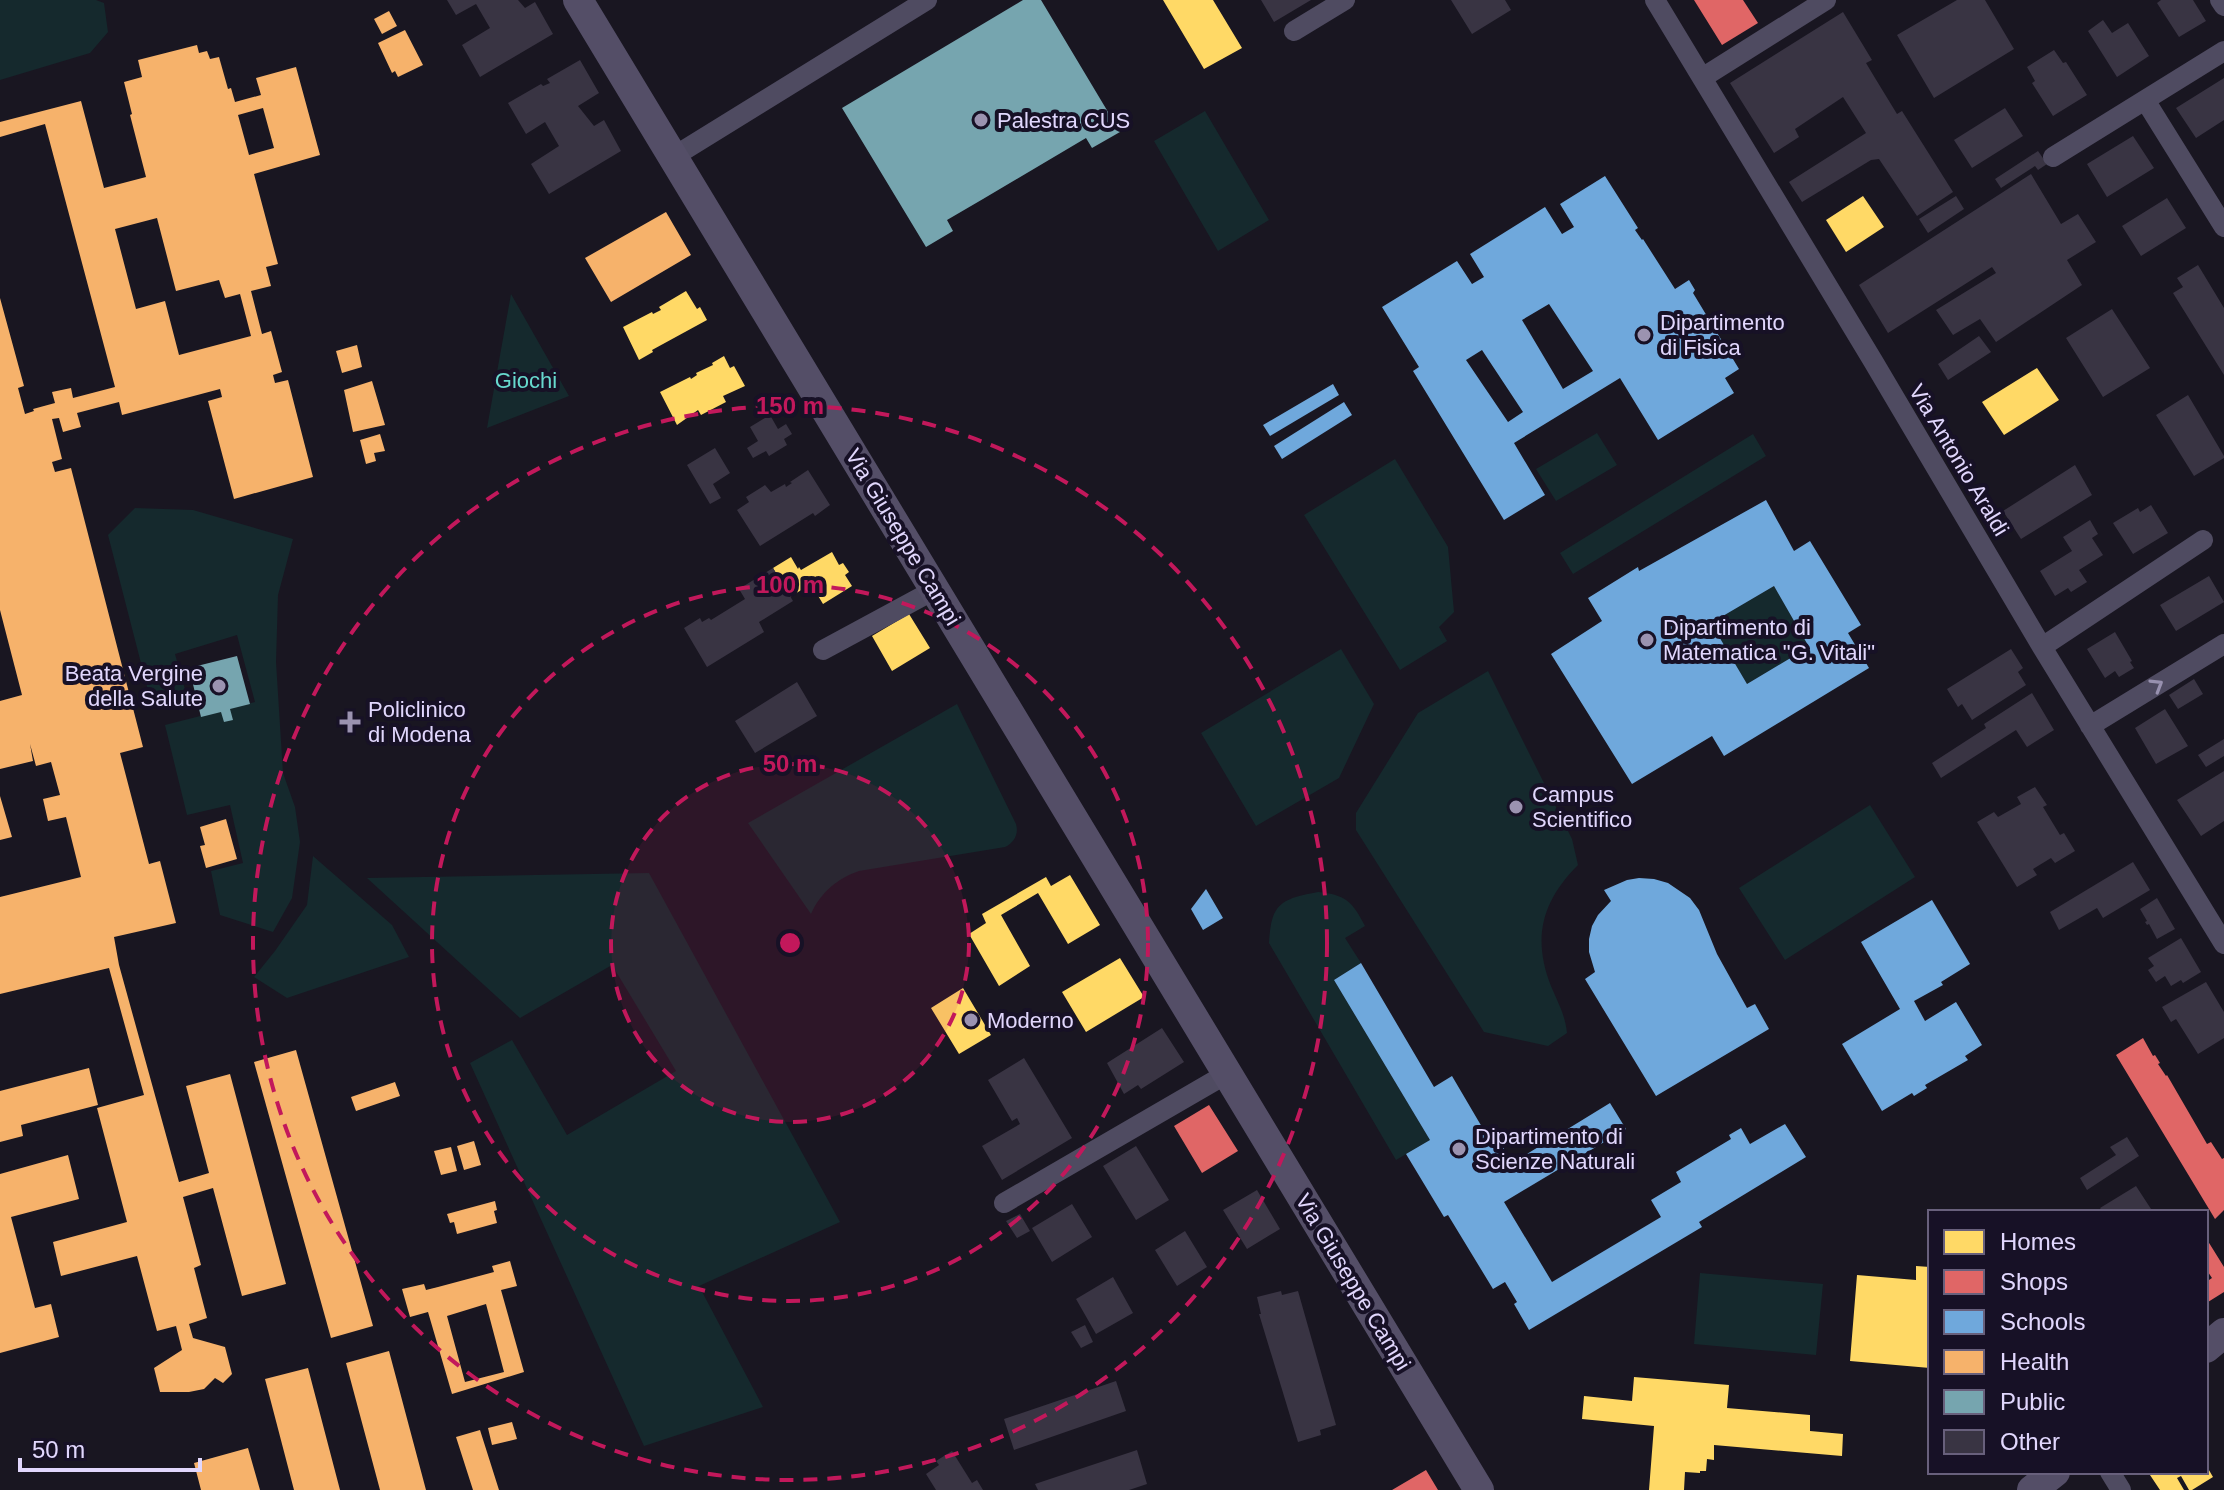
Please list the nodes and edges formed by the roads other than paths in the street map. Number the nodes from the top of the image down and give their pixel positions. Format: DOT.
graph roads {
  1 [pos="578,0"];
  2 [pos="927,0"];
  3 [pos="1345,0"];
  4 [pos="1655,0"];
  5 [pos="1826,0"];
  6 [pos="2220,0"];
  7 [pos="2224,6"];
  8 [pos="1294,31"];
  9 [pos="2224,51"];
  10 [pos="1702,78"];
  11 [pos="2145,100"];
  12 [pos="673,157"];
  13 [pos="2053,157"];
  14 [pos="2224,227"];
  15 [pos="2203,540"];
  16 [pos="934,590"];
  17 [pos="2224,644"];
  18 [pos="2042,647"];
  19 [pos="823,650"];
  20 [pos="2090,726"];
  21 [pos="2224,944"];
  22 [pos="1228,1073"];
  23 [pos="1004,1203"];
  24 [pos="2224,1333"];
  25 [pos="2208,1346"];
  26 [pos="2052,1474"];
  27 [pos="1479,1490"];
  28 [pos="2032,1490"];
  1 -- 12 [label="street, Via Giuseppe Campi"];
  2 -- 12 [label="street"];
  3 -- 8 [label="street"];
  4 -- 10 [label="street, Via Antonio Araldi"];
  5 -- 10 [label="street"];
  6 -- 7 [label="street"];
  9 -- 11 [label="street"];
  10 -- 18 [label="street, Via Antonio Araldi"];
  11 -- 13 [label="street"];
  11 -- 14 [label="street"];
  12 -- 16 [label="street, Via Giuseppe Campi"];
  15 -- 18 [label="street"];
  16 -- 19 [label="street"];
  16 -- 22 [label="street, Via Giuseppe Campi"];
  20 -- 17 [label="street, one-way"];
  18 -- 20 [label="street, Via Antonio Araldi"];
  20 -- 21 [label="street, Via Antonio Araldi"];
  22 -- 23 [label="street"];
  22 -- 27 [label="street, Via Giuseppe Campi"];
  24 -- 25 [label="street"];
  26 -- 28 [label="street"];
}
